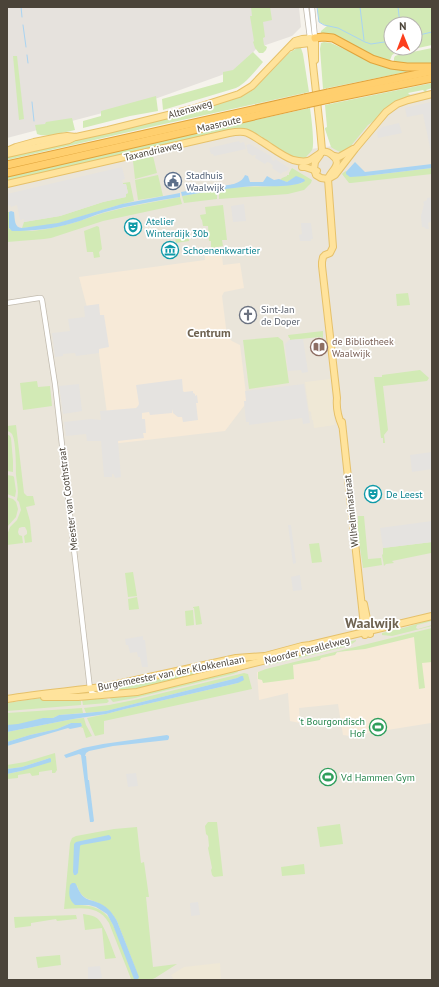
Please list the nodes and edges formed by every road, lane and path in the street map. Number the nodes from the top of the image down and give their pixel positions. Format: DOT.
graph roads {
  1 [pos="306,7"];
  2 [pos="312,7"];
  3 [pos="312,40"];
  4 [pos="432,67"];
  5 [pos="432,71"];
  6 [pos="432,78"];
  7 [pos="432,94"];
  8 [pos="329,96"];
  9 [pos="306,101"];
  10 [pos="354,149"];
  11 [pos="7,153"];
  12 [pos="320,155"];
  13 [pos="335,158"];
  14 [pos="293,160"];
  15 [pos="7,165"];
  16 [pos="7,173"];
  17 [pos="316,174"];
  18 [pos="330,177"];
  19 [pos="7,184"];
  20 [pos="329,195"];
  21 [pos="7,303"];
  22 [pos="431,617"];
  23 [pos="367,633"];
  24 [pos="251,657"];
  25 [pos="252,664"];
  26 [pos="90,689"];
  27 [pos="98,696"];
  28 [pos="44,697"];
  29 [pos="7,698"];
  30 [pos="7,702"];
  1 -- 3 [label="street"];
  2 -- 3 [label="street"];
  3 -- 4 [label="highway"];
  3 -- 11 [label="main road, Altenaweg"];
  3 -- 12 [label="main road"];
  5 -- 8 [label="highway, Maasroute"];
  6 -- 8 [label="highway, Maasroute"];
  7 -- 10 [label="main road"];
  8 -- 9 [label="highway, Maasroute, bridge"];
  9 -- 15 [label="highway, Maasroute"];
  9 -- 16 [label="highway, Maasroute"];
  10 -- 13 [label="main road"];
  10 -- 18 [label="main road"];
  12 -- 13 [label="main road"];
  12 -- 13 [label="main road"];
  12 -- 14 [label="main road"];
  12 -- 17 [label="main road"];
  13 -- 18 [label="main road"];
  14 -- 17 [label="main road, Taxandriaweg"];
  14 -- 19 [label="main road, Taxandriaweg"];
  17 -- 18 [label="main road, Taxandriaweg"];
  17 -- 20 [label="main road"];
  18 -- 20 [label="main road"];
  20 -- 23 [label="main road, Wilhelminastraat"];
  21 -- 26 [label="street, Meester van Coothstraat"];
  22 -- 23 [label="main road, Noorder Parallelweg"];
  23 -- 24 [label="main road, Noorder Parallelweg"];
  23 -- 25 [label="main road, Noorder Parallelweg"];
  24 -- 26 [label="main road, Burgemeester van der Klokkenlaan"];
  25 -- 27 [label="main road, Burgemeester van der Klokkenlaan"];
  26 -- 27 [label="street"];
  26 -- 28 [label="main road, Burgemeester van der Klokkenlaan"];
  26 -- 29 [label="main road, Burgemeester van der Klokkenlaan"];
  27 -- 28 [label="main road, Burgemeester van der Klokkenlaan"];
  28 -- 30 [label="main road, Burgemeester van der Klokkenlaan"];
}
